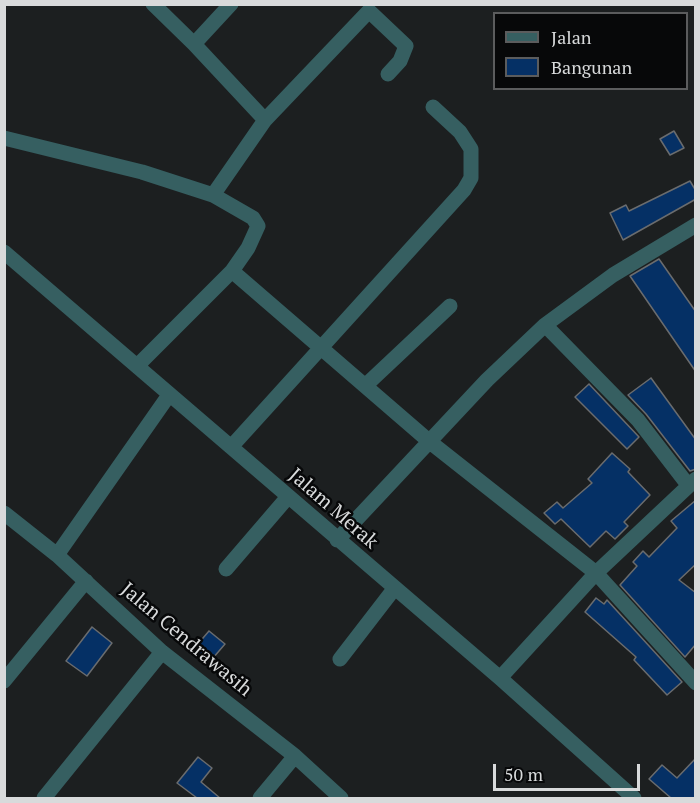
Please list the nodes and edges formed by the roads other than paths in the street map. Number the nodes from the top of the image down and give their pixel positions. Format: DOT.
graph roads {
  1 [pos="153,4"];
  2 [pos="231,4"];
  3 [pos="369,7"];
  4 [pos="194,44"];
  5 [pos="388,74"];
  6 [pos="433,107"];
  7 [pos="265,120"];
  8 [pos="4,138"];
  9 [pos="213,195"];
  10 [pos="696,225"];
  11 [pos="4,252"];
  12 [pos="232,271"];
  13 [pos="450,306"];
  14 [pos="545,325"];
  15 [pos="320,348"];
  16 [pos="138,364"];
  17 [pos="366,385"];
  18 [pos="169,395"];
  19 [pos="430,442"];
  20 [pos="231,447"];
  21 [pos="692,482"];
  22 [pos="287,498"];
  23 [pos="4,513"];
  24 [pos="337,540"];
  25 [pos="57,555"];
  26 [pos="226,569"];
  27 [pos="596,573"];
  28 [pos="86,581"];
  29 [pos="394,589"];
  30 [pos="162,652"];
  31 [pos="340,659"];
  32 [pos="500,678"];
  33 [pos="4,681"];
  34 [pos="696,683"];
  35 [pos="295,756"];
  36 [pos="44,798"];
  37 [pos="260,798"];
  38 [pos="341,798"];
  39 [pos="633,798"];
  1 -- 4 [label="street"];
  2 -- 4 [label="street"];
  3 -- 5 [label="street"];
  3 -- 7 [label="street"];
  4 -- 7 [label="street"];
  6 -- 15 [label="street"];
  7 -- 9 [label="street"];
  8 -- 9 [label="street"];
  9 -- 12 [label="street"];
  10 -- 14 [label="street"];
  11 -- 16 [label="street, Jalam Merak"];
  12 -- 15 [label="street"];
  12 -- 16 [label="street"];
  13 -- 17 [label="street"];
  14 -- 19 [label="street"];
  14 -- 21 [label="street"];
  15 -- 17 [label="street"];
  15 -- 20 [label="street"];
  16 -- 18 [label="street, Jalam Merak"];
  17 -- 19 [label="street"];
  18 -- 20 [label="street, Jalam Merak"];
  18 -- 25 [label="street"];
  19 -- 24 [label="street"];
  19 -- 27 [label="street"];
  20 -- 22 [label="street, Jalam Merak"];
  21 -- 27 [label="street"];
  22 -- 24 [label="street, Jalam Merak"];
  22 -- 26 [label="street"];
  23 -- 25 [label="street, Jalan Cendrawasih"];
  24 -- 29 [label="street, Jalam Merak"];
  25 -- 28 [label="street, Jalan Cendrawasih"];
  27 -- 32 [label="street"];
  27 -- 34 [label="street"];
  28 -- 30 [label="street, Jalan Cendrawasih"];
  28 -- 33 [label="street"];
  29 -- 31 [label="street"];
  29 -- 32 [label="street, Jalam Merak"];
  30 -- 35 [label="street, Jalan Cendrawasih"];
  30 -- 36 [label="street"];
  32 -- 39 [label="street, Jalam Merak"];
  35 -- 37 [label="street"];
  35 -- 38 [label="street, Jalan Cendrawasih"];
}
